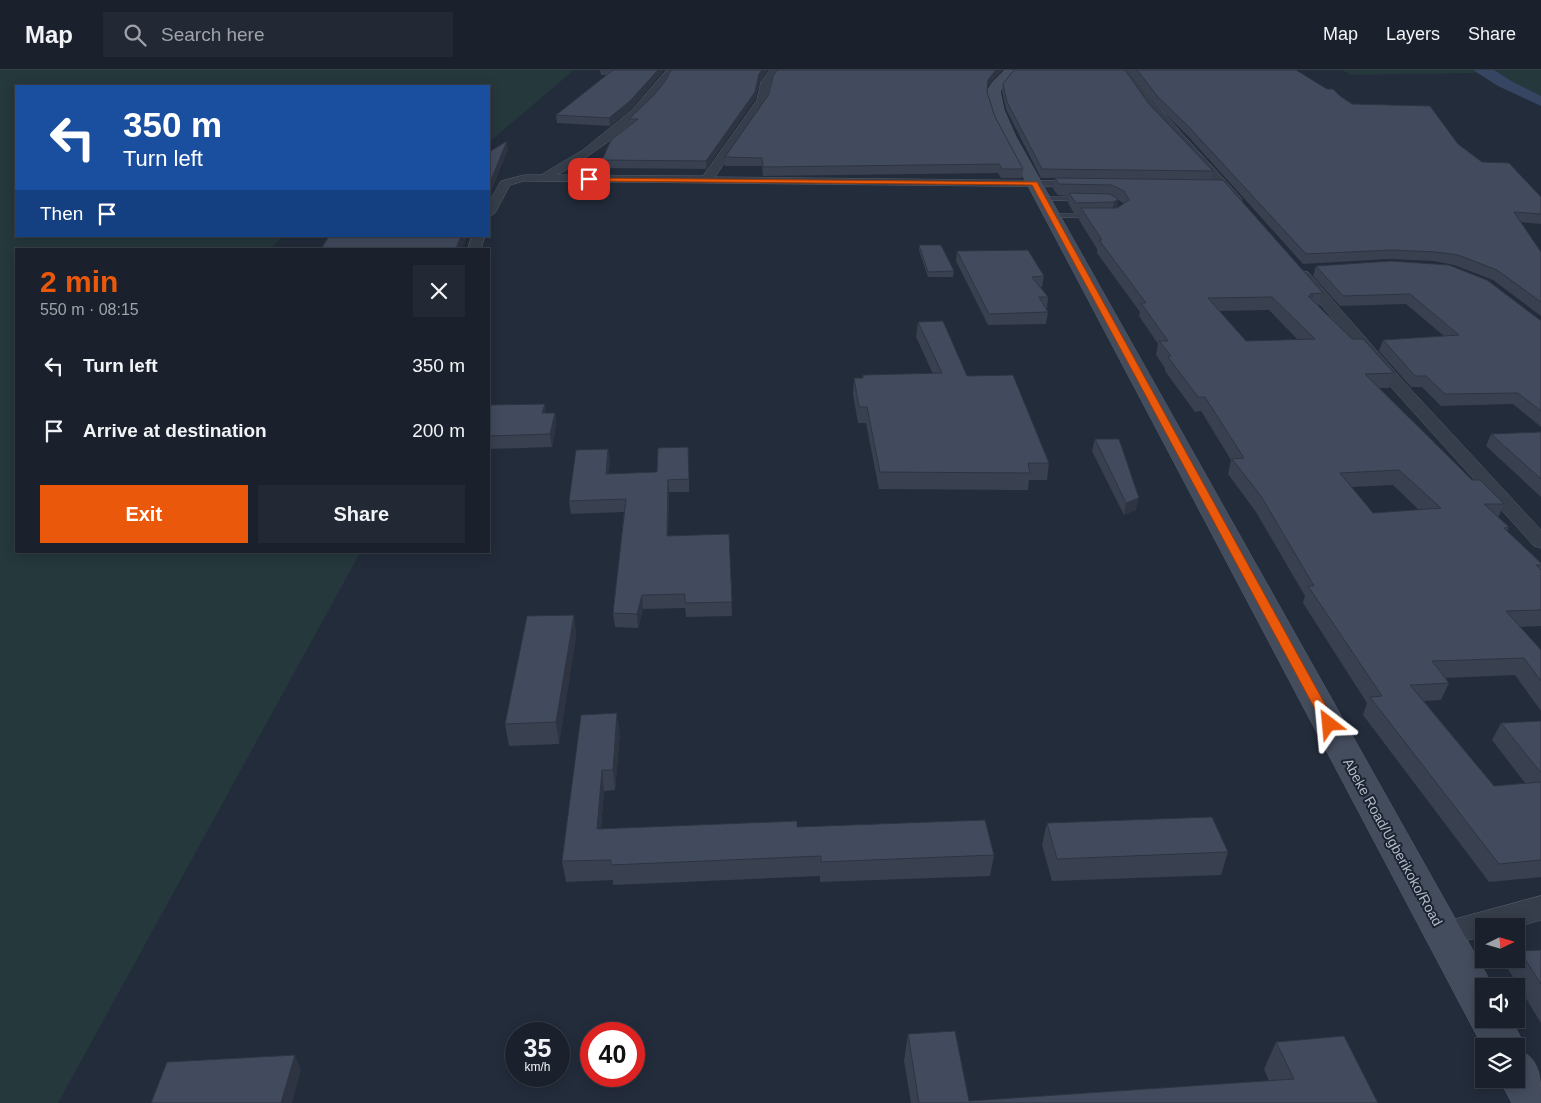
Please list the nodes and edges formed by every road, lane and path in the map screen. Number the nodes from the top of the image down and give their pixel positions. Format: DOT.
graph roads {
  1 [pos="671,70"];
  2 [pos="775,70"];
  3 [pos="1011,70"];
  4 [pos="1124,70"];
  5 [pos="543,178"];
  6 [pos="706,181"];
  7 [pos="1091,184"];
  8 [pos="1205,186"];
  9 [pos="1225,186"];
  10 [pos="1043,199"];
  11 [pos="1089,199"];
  12 [pos="490,211"];
  13 [pos="1246,211"];
  14 [pos="1096,216"];
  15 [pos="1316,269"];
  16 [pos="1541,542"];
  17 [pos="1541,908"];
  18 [pos="1444,934"];
  19 [pos="1475,991"];
  20 [pos="1525,1085"];
  21 [pos="1535,1103"];
  1 -- 5 [label="street"];
  2 -- 6 [label="street"];
  3 -- 10 [label="street, Abeke Road/Ugberikoko/Road"];
  4 -- 9 [label="street"];
  5 -- 6 [label="street"];
  5 -- 12 [label="street"];
  6 -- 10 [label="street"];
  7 -- 10 [label="street"];
  8 -- 9 [label="street"];
  9 -- 13 [label="street"];
  10 -- 11 [label="lane"];
  10 -- 14 [label="lane"];
  10 -- 18 [label="street, Abeke Road/Ugberikoko/Road"];
  15 -- 16 [label="street"];
  17 -- 18 [label="street"];
  18 -- 19 [label="street, Abeke Road/Ugberikoko/Road"];
  20 -- 21 [label="street"];
}
